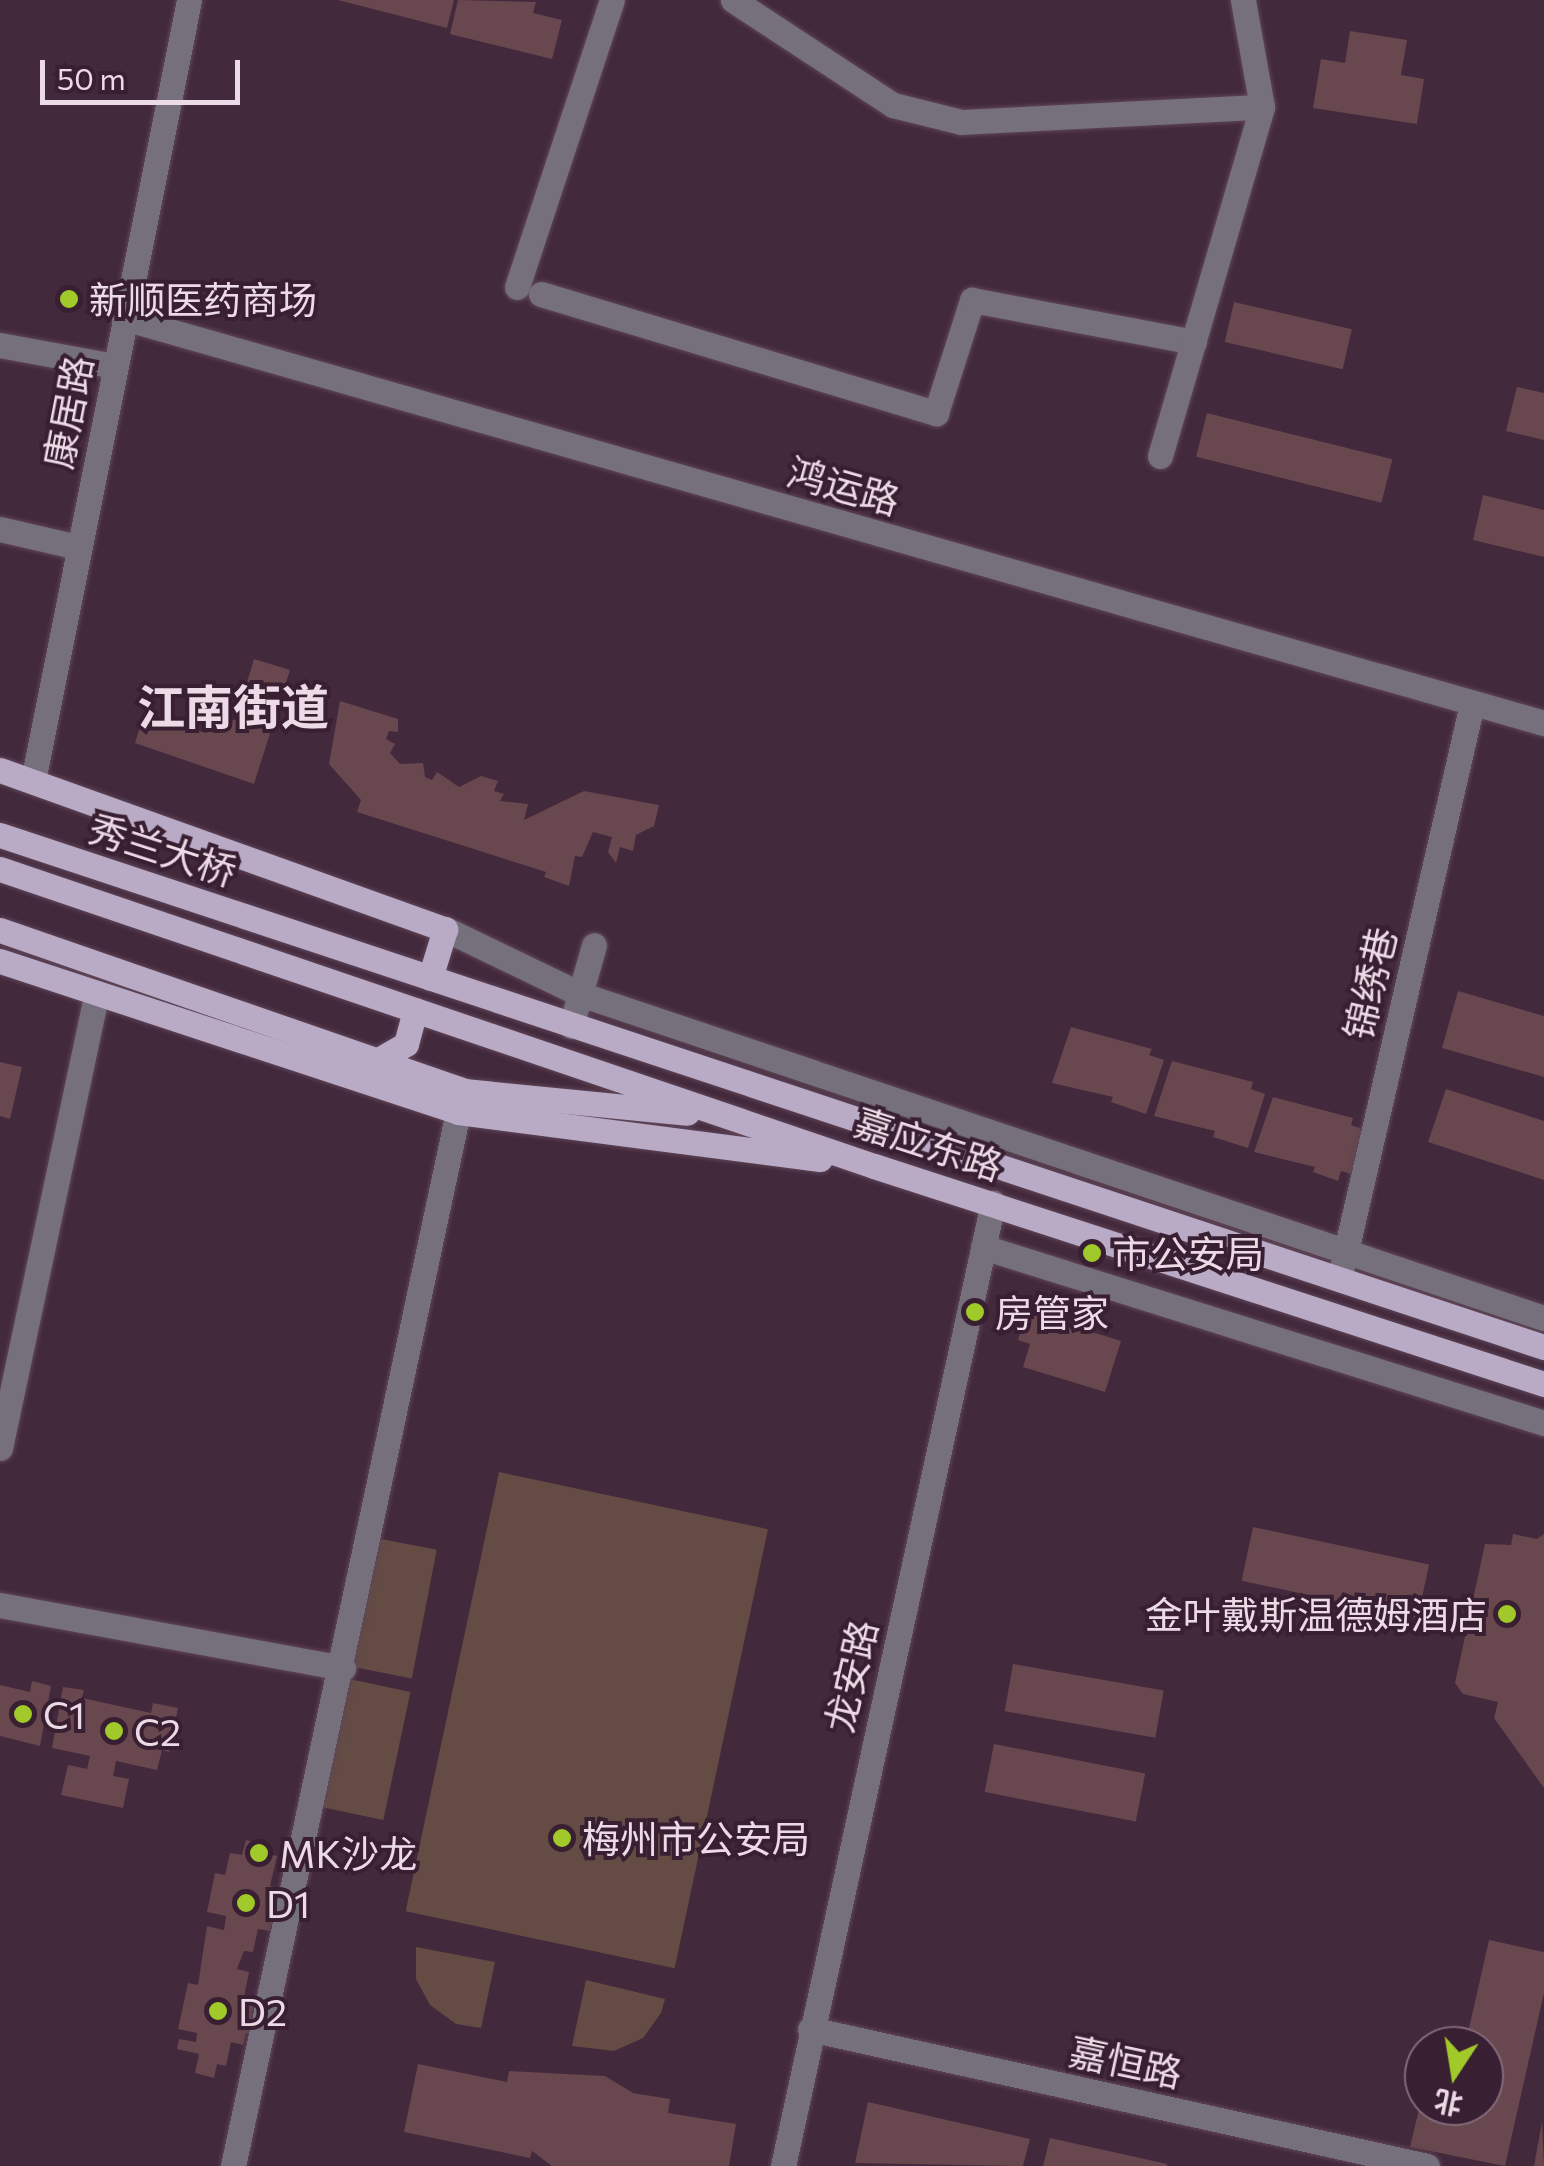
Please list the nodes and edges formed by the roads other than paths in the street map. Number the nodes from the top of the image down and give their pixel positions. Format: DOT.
graph roads {
  1 [pos="188,0"];
  2 [pos="612,0"];
  3 [pos="734,0"];
  4 [pos="1243,0"];
  5 [pos="1262,107"];
  6 [pos="124,318"];
  7 [pos="1194,342"];
  8 [pos="0,345"];
  9 [pos="114,366"];
  10 [pos="1160,456"];
  11 [pos="0,529"];
  12 [pos="78,548"];
  13 [pos="1472,704"];
  14 [pos="1544,723"];
  15 [pos="0,770"];
  16 [pos="33,780"];
  17 [pos="0,835"];
  18 [pos="0,869"];
  19 [pos="445,928"];
  20 [pos="0,930"];
  21 [pos="302,934"];
  22 [pos="594,946"];
  23 [pos="0,961"];
  24 [pos="292,968"];
  25 [pos="430,978"];
  26 [pos="580,994"];
  27 [pos="96,995"];
  28 [pos="416,1010"];
  29 [pos="571,1026"];
  30 [pos="380,1058"];
  31 [pos="458,1112"];
  32 [pos="731,1118"];
  33 [pos="874,1166"];
  34 [pos="993,1203"];
  35 [pos="983,1247"];
  36 [pos="1346,1251"];
  37 [pos="1340,1278"];
  38 [pos="1544,1318"];
  39 [pos="1544,1347"];
  40 [pos="1544,1384"];
  41 [pos="1544,1423"];
  42 [pos="0,1448"];
  43 [pos="0,1604"];
  44 [pos="342,1668"];
  45 [pos="810,2029"];
  46 [pos="233,2166"];
  47 [pos="783,2166"];
  48 [pos="1427,2166"];
  1 -- 6 [label="street, 康居路"];
  2 -- 7 [label="street"];
  3 -- 5 [label="street"];
  4 -- 5 [label="street"];
  5 -- 7 [label="street"];
  6 -- 9 [label="street, 康居路"];
  6 -- 13 [label="street, 鸿运路"];
  7 -- 10 [label="street"];
  8 -- 9 [label="street"];
  9 -- 12 [label="street, 康居路"];
  11 -- 12 [label="street"];
  12 -- 16 [label="street, 康居路"];
  13 -- 14 [label="street, 鸿运路"];
  13 -- 36 [label="street, 锦绣巷"];
  15 -- 16 [label="main road"];
  16 -- 19 [label="main road"];
  17 -- 21 [label="main road, 秀兰大桥"];
  18 -- 24 [label="main road, 秀兰大桥"];
  19 -- 25 [label="main road"];
  19 -- 26 [label="street"];
  20 -- 30 [label="main road"];
  21 -- 25 [label="main road, 嘉应东路"];
  22 -- 26 [label="street"];
  23 -- 27 [label="main road"];
  24 -- 28 [label="main road, 嘉应东路"];
  25 -- 29 [label="main road, 嘉应东路"];
  26 -- 29 [label="street"];
  26 -- 36 [label="street"];
  27 -- 31 [label="main road"];
  27 -- 42 [label="street"];
  28 -- 30 [label="main road"];
  28 -- 32 [label="main road, 嘉应东路"];
  29 -- 37 [label="main road, 嘉应东路"];
  30 -- 32 [label="main road"];
  31 -- 33 [label="main road"];
  31 -- 44 [label="street"];
  32 -- 33 [label="main road, 嘉应东路"];
  33 -- 34 [label="main road, 嘉应东路"];
  34 -- 35 [label="street, 龙安路"];
  34 -- 40 [label="main road, 嘉应东路"];
  35 -- 41 [label="street"];
  35 -- 45 [label="street, 龙安路"];
  36 -- 37 [label="street, 锦绣巷"];
  36 -- 38 [label="street"];
  37 -- 39 [label="main road, 嘉应东路"];
  43 -- 44 [label="street"];
  44 -- 46 [label="street"];
  45 -- 47 [label="street, 龙安路"];
  45 -- 48 [label="street, 嘉恒路"];
}
